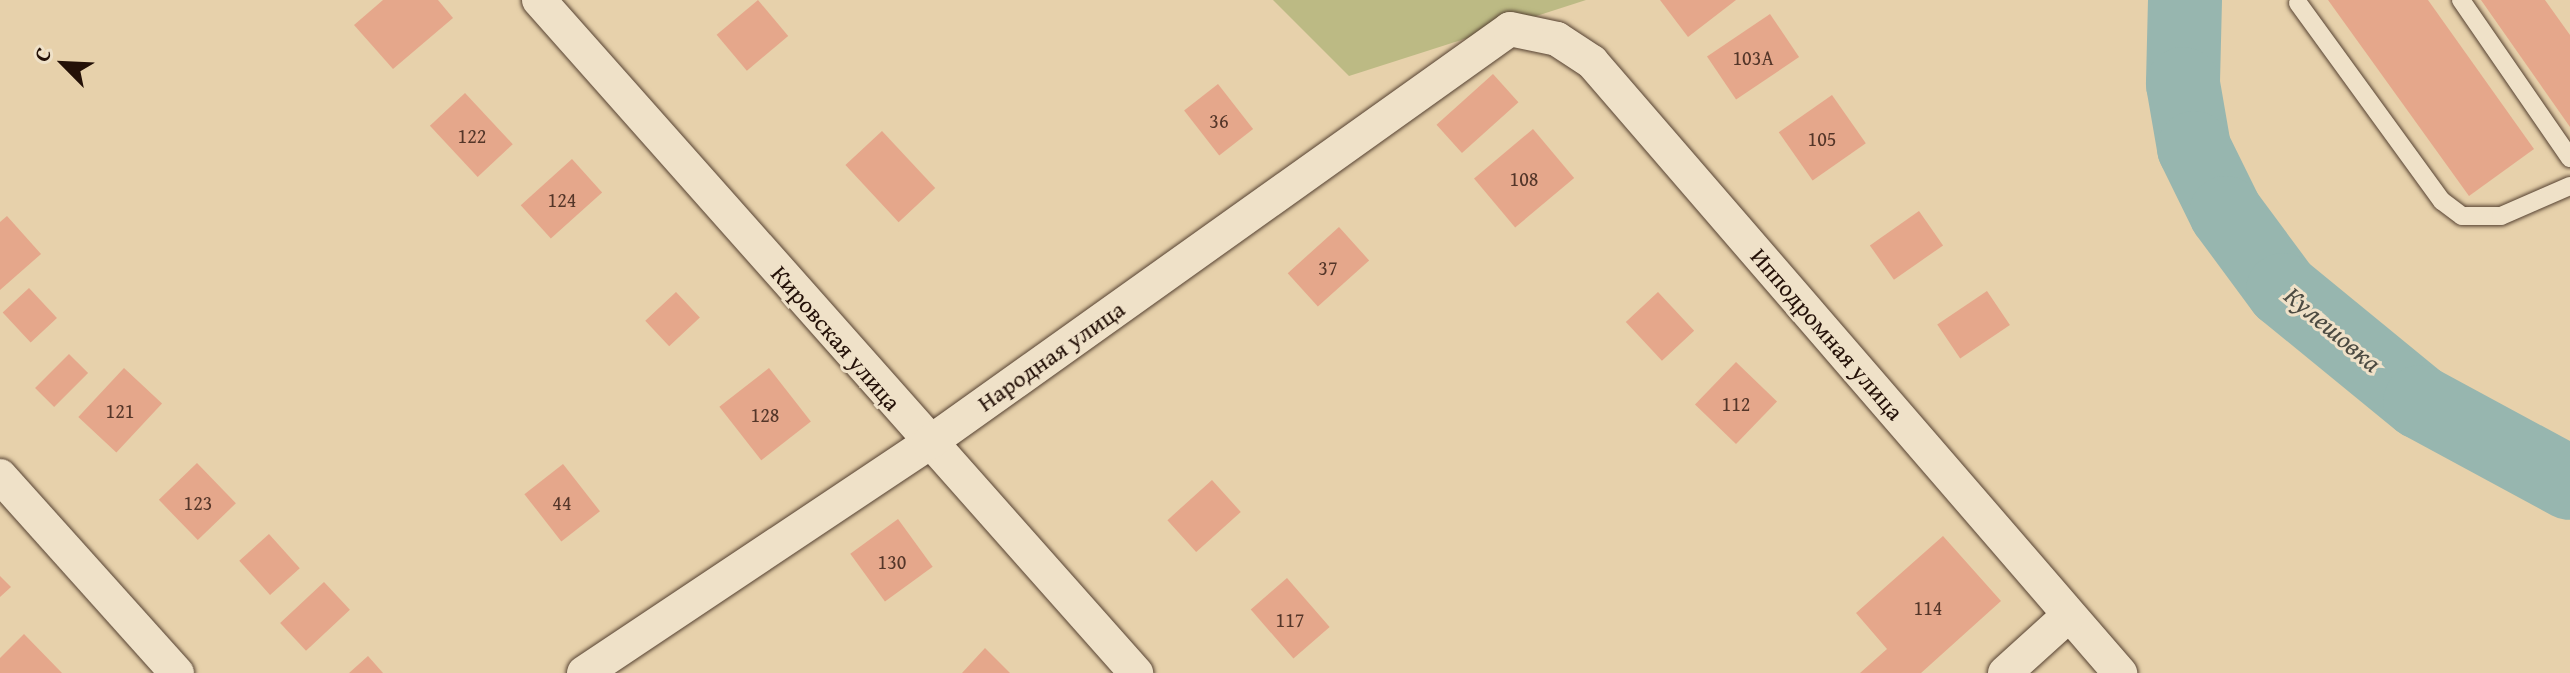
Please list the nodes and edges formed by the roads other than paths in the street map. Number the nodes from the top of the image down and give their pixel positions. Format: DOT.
graph roads {
  1 [pos="539,0"];
  2 [pos="2461,0"];
  3 [pos="2298,3"];
  4 [pos="1510,29"];
  5 [pos="2570,158"];
  6 [pos="2570,186"];
  7 [pos="929,443"];
  8 [pos="0,476"];
  9 [pos="2069,615"];
  10 [pos="177,673"];
  11 [pos="584,673"];
  12 [pos="1136,673"];
  13 [pos="2005,673"];
  14 [pos="2120,673"];
  1 -- 7 [label="street, Кировская улица"];
  2 -- 5 [label="lane"];
  3 -- 6 [label="lane"];
  4 -- 7 [label="street, Народная улица"];
  4 -- 9 [label="street, Ипподромная улица"];
  7 -- 11 [label="street, Народная улица"];
  7 -- 12 [label="street, Кировская улица"];
  8 -- 10 [label="street"];
  9 -- 13 [label="street"];
  9 -- 14 [label="street, Ипподромная улица"];
}
